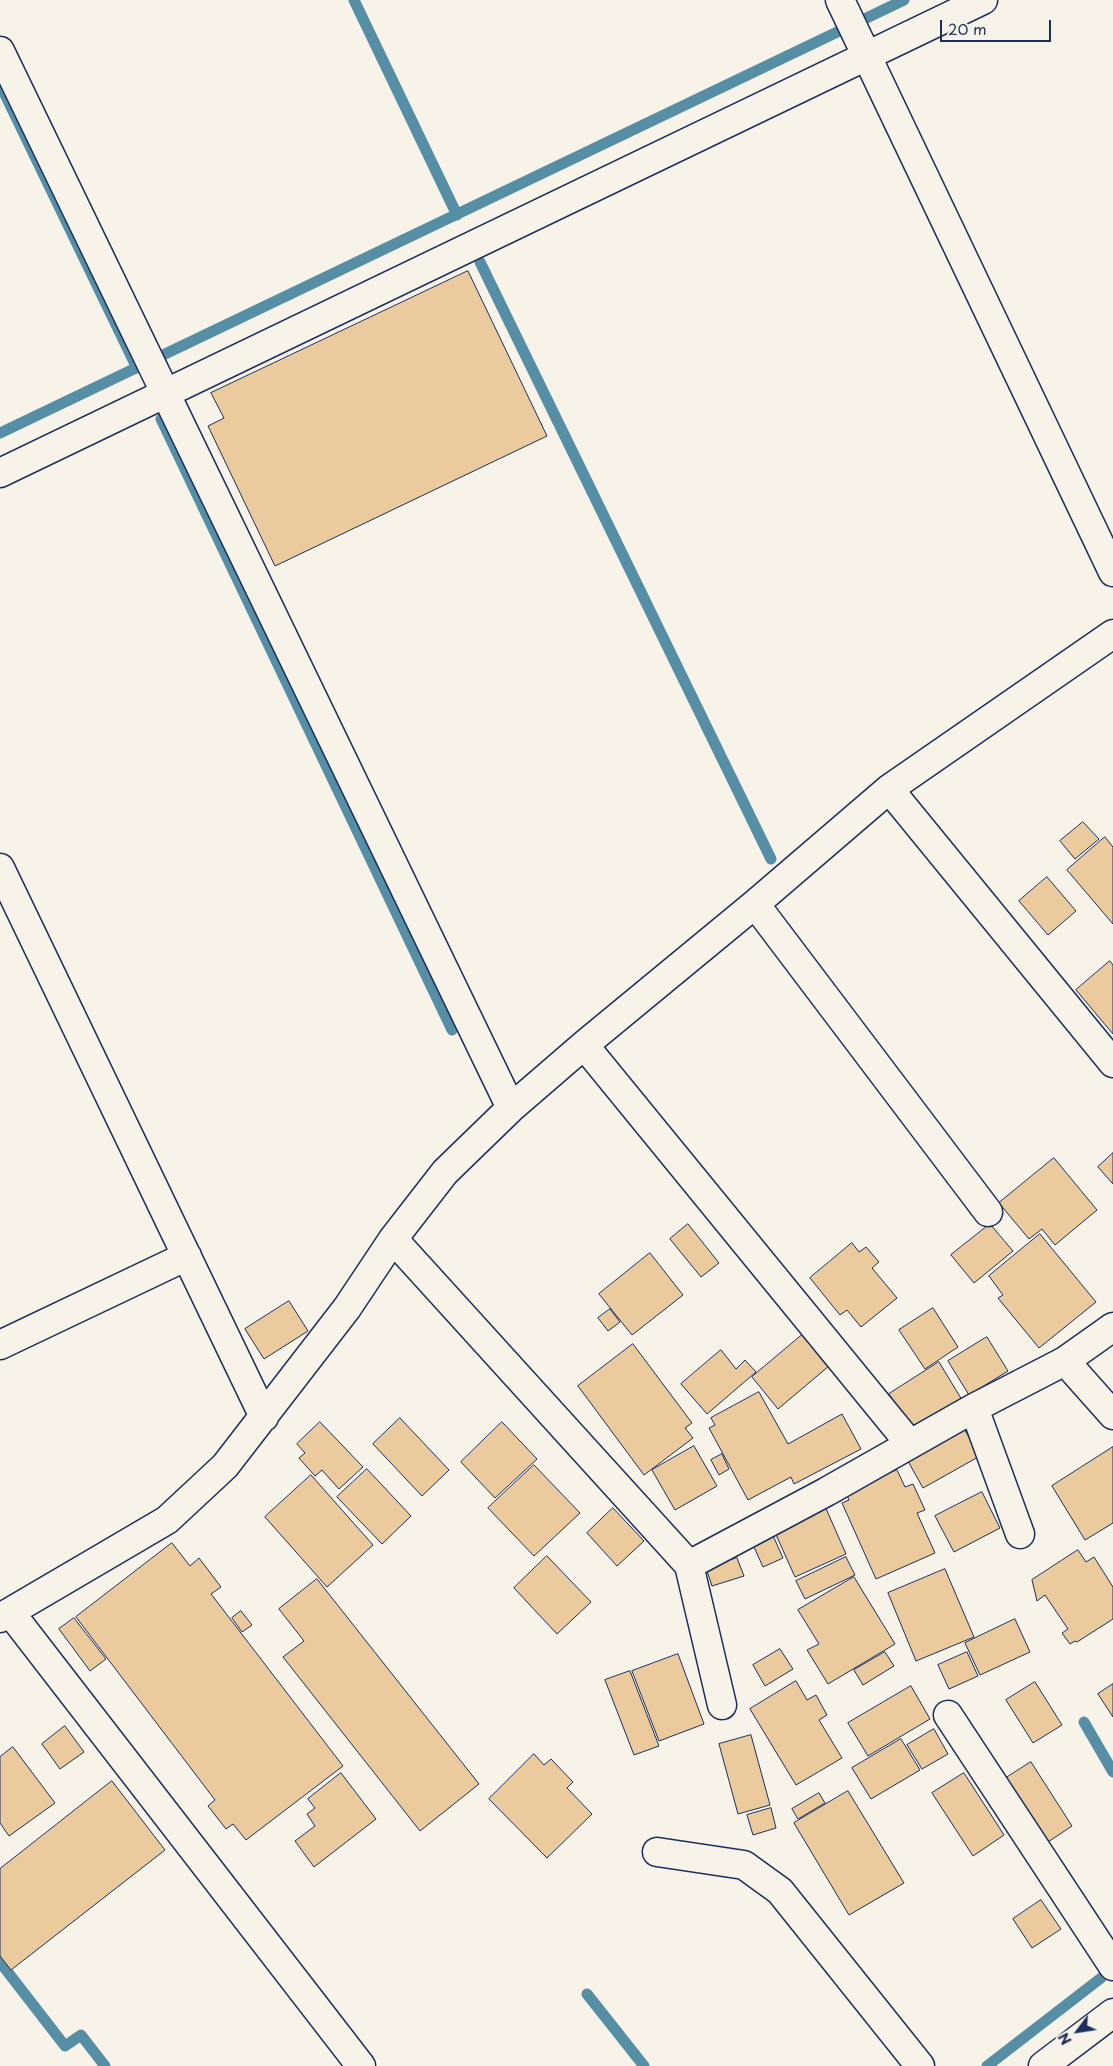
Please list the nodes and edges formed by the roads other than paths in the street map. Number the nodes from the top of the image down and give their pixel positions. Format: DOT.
graph roads {
  1 [pos="983,0"];
  2 [pos="841,2"];
  3 [pos="863,47"];
  4 [pos="0,51"];
  5 [pos="162,386"];
  6 [pos="0,473"];
  7 [pos="1113,572"];
  8 [pos="1108,647"];
  9 [pos="889,789"];
  10 [pos="0,868"];
  11 [pos="755,904"];
  12 [pos="584,1045"];
  13 [pos="1113,1063"];
  14 [pos="512,1108"];
  15 [pos="988,1212"];
  16 [pos="393,1239"];
  17 [pos="187,1256"];
  18 [pos="1113,1327"];
  19 [pos="0,1345"];
  20 [pos="1065,1361"];
  21 [pos="974,1408"];
  22 [pos="1113,1415"];
  23 [pos="264,1417"];
  24 [pos="910,1444"];
  25 [pos="1020,1534"];
  26 [pos="689,1565"];
  27 [pos="5,1615"];
  28 [pos="722,1705"];
  29 [pos="948,1715"];
  30 [pos="657,1852"];
  31 [pos="1113,1966"];
  32 [pos="1113,2013"];
  33 [pos="361,2066"];
  34 [pos="920,2066"];
  35 [pos="1044,2066"];
  1 -- 3 [label="street"];
  2 -- 3 [label="street"];
  3 -- 5 [label="street"];
  3 -- 7 [label="street"];
  4 -- 5 [label="street"];
  5 -- 6 [label="street"];
  5 -- 14 [label="street"];
  8 -- 9 [label="street"];
  9 -- 11 [label="street"];
  9 -- 13 [label="street"];
  10 -- 17 [label="street"];
  11 -- 12 [label="street"];
  11 -- 15 [label="street"];
  12 -- 14 [label="street"];
  12 -- 24 [label="street"];
  14 -- 16 [label="street"];
  16 -- 23 [label="street"];
  16 -- 26 [label="street"];
  17 -- 19 [label="street"];
  17 -- 23 [label="street"];
  18 -- 20 [label="street"];
  20 -- 21 [label="street"];
  20 -- 22 [label="street"];
  21 -- 24 [label="street"];
  21 -- 25 [label="street"];
  23 -- 27 [label="street"];
  24 -- 26 [label="street"];
  26 -- 28 [label="street"];
  27 -- 33 [label="street"];
  29 -- 31 [label="street"];
  30 -- 34 [label="street"];
  32 -- 35 [label="street"];
}
